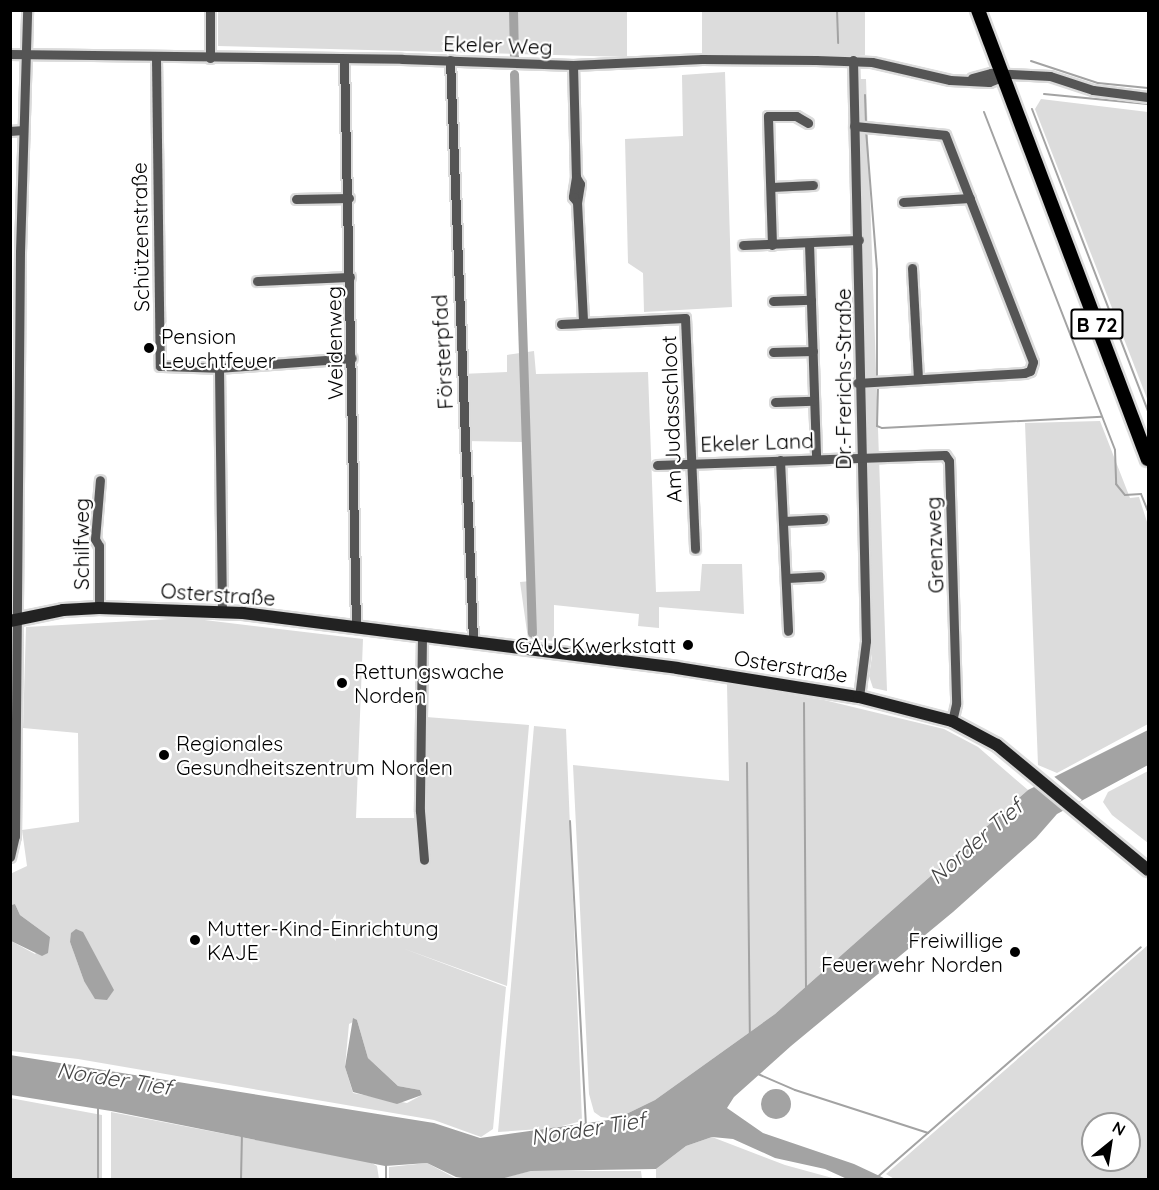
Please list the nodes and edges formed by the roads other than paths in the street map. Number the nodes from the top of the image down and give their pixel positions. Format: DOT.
graph roads {
  1 [pos="27,10"];
  2 [pos="210,10"];
  3 [pos="978,10"];
  4 [pos="10,54"];
  5 [pos="28,55"];
  6 [pos="156,58"];
  7 [pos="210,58"];
  8 [pos="344,59"];
  9 [pos="450,60"];
  10 [pos="853,60"];
  11 [pos="573,66"];
  12 [pos="1004,76"];
  13 [pos="1149,97"];
  14 [pos="808,123"];
  15 [pos="854,126"];
  16 [pos="24,130"];
  17 [pos="10,131"];
  18 [pos="813,185"];
  19 [pos="771,187"];
  20 [pos="349,198"];
  21 [pos="970,198"];
  22 [pos="296,199"];
  23 [pos="903,202"];
  24 [pos="859,240"];
  25 [pos="809,243"];
  26 [pos="743,245"];
  27 [pos="772,245"];
  28 [pos="15,252"];
  29 [pos="912,268"];
  30 [pos="350,277"];
  31 [pos="257,281"];
  32 [pos="811,300"];
  33 [pos="773,301"];
  34 [pos="583,322"];
  35 [pos="561,324"];
  36 [pos="813,351"];
  37 [pos="773,352"];
  38 [pos="352,358"];
  39 [pos="219,368"];
  40 [pos="918,379"];
  41 [pos="857,383"];
  42 [pos="813,401"];
  43 [pos="775,402"];
  44 [pos="860,456"];
  45 [pos="816,458"];
  46 [pos="1149,459"];
  47 [pos="780,460"];
  48 [pos="691,463"];
  49 [pos="657,465"];
  50 [pos="100,480"];
  51 [pos="823,519"];
  52 [pos="784,521"];
  53 [pos="695,549"];
  54 [pos="820,576"];
  55 [pos="787,578"];
  56 [pos="99,608"];
  57 [pos="222,611"];
  58 [pos="15,620"];
  59 [pos="356,627"];
  60 [pos="788,631"];
  61 [pos="422,635"];
  62 [pos="473,641"];
  63 [pos="859,697"];
  64 [pos="952,721"];
  65 [pos="14,745"];
  66 [pos="12,855"];
  67 [pos="424,860"];
  68 [pos="1149,870"];
  1 -- 5 [label="street"];
  2 -- 7 [label="street"];
  3 -- 12 [label="main road, B 72"];
  4 -- 5 [label="street, Ekeler Weg"];
  5 -- 6 [label="street, Ekeler Weg"];
  5 -- 16 [label="street"];
  6 -- 7 [label="street, Ekeler Weg"];
  6 -- 39 [label="street, Schützenstraße"];
  7 -- 8 [label="street, Ekeler Weg"];
  8 -- 9 [label="street, Ekeler Weg"];
  8 -- 20 [label="street, Weidenweg"];
  9 -- 11 [label="street, Ekeler Weg"];
  9 -- 62 [label="street, Försterpfad"];
  10 -- 11 [label="street, Ekeler Weg"];
  10 -- 12 [label="street, Ekeler Weg"];
  10 -- 15 [label="street, Dr.-Frerichs-Straße"];
  11 -- 34 [label="street"];
  12 -- 13 [label="street, Ekeler Weg"];
  12 -- 46 [label="main road, B 72"];
  14 -- 19 [label="street"];
  15 -- 21 [label="street"];
  15 -- 24 [label="street, Dr.-Frerichs-Straße"];
  16 -- 17 [label="street"];
  16 -- 28 [label="street"];
  18 -- 19 [label="street"];
  19 -- 27 [label="street"];
  20 -- 22 [label="street"];
  20 -- 30 [label="street, Weidenweg"];
  21 -- 23 [label="street"];
  21 -- 40 [label="street"];
  24 -- 25 [label="street"];
  24 -- 41 [label="street, Dr.-Frerichs-Straße"];
  25 -- 27 [label="street"];
  25 -- 32 [label="street"];
  26 -- 27 [label="street"];
  28 -- 58 [label="street"];
  29 -- 40 [label="street"];
  30 -- 31 [label="street"];
  30 -- 38 [label="street, Weidenweg"];
  32 -- 33 [label="street"];
  32 -- 36 [label="street"];
  34 -- 35 [label="street, Am Judasschloot"];
  34 -- 48 [label="street, Am Judasschloot"];
  36 -- 37 [label="street"];
  36 -- 42 [label="street"];
  38 -- 39 [label="street"];
  38 -- 59 [label="street, Weidenweg"];
  39 -- 57 [label="street"];
  40 -- 41 [label="street"];
  41 -- 44 [label="street, Dr.-Frerichs-Straße"];
  42 -- 43 [label="street"];
  42 -- 45 [label="street"];
  44 -- 45 [label="street, Ekeler Land"];
  44 -- 63 [label="street, Dr.-Frerichs-Straße"];
  44 -- 64 [label="street, Grenzweg"];
  45 -- 47 [label="street, Ekeler Land"];
  47 -- 48 [label="street, Ekeler Land"];
  47 -- 52 [label="street"];
  48 -- 49 [label="street, Ekeler Land"];
  48 -- 53 [label="street, Am Judasschloot"];
  50 -- 56 [label="street, Schilfweg"];
  51 -- 52 [label="street"];
  52 -- 55 [label="street"];
  54 -- 55 [label="street"];
  55 -- 60 [label="street"];
  56 -- 57 [label="street, Osterstraße"];
  56 -- 58 [label="street, Osterstraße"];
  57 -- 59 [label="street, Osterstraße"];
  58 -- 65 [label="street"];
  59 -- 61 [label="street, Osterstraße"];
  61 -- 62 [label="street, Osterstraße"];
  61 -- 67 [label="street"];
  62 -- 63 [label="street, Osterstraße"];
  63 -- 64 [label="street, Osterstraße"];
  64 -- 68 [label="street, Osterstraße"];
  65 -- 66 [label="street"];
}
